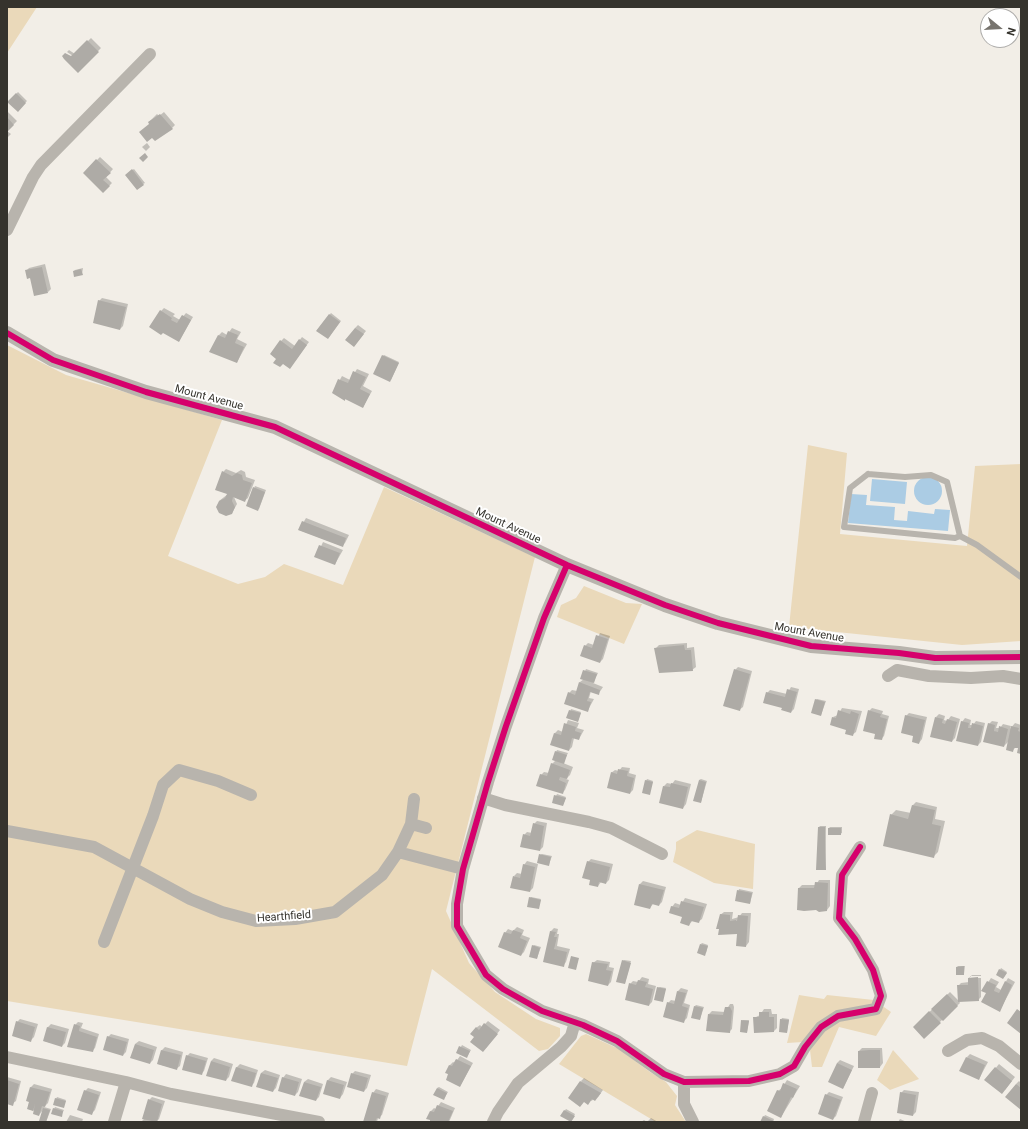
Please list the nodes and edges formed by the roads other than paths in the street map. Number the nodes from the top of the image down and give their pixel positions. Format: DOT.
graph roads {
  1 [pos="150,54"];
  2 [pos="7,230"];
  3 [pos="7,333"];
  4 [pos="960,536"];
  5 [pos="567,565"];
  6 [pos="1021,577"];
  7 [pos="1021,657"];
  8 [pos="888,676"];
  9 [pos="1021,679"];
  10 [pos="252,795"];
  11 [pos="483,798"];
  12 [pos="414,799"];
  13 [pos="411,824"];
  14 [pos="426,828"];
  15 [pos="7,831"];
  16 [pos="860,847"];
  17 [pos="398,852"];
  18 [pos="662,854"];
  19 [pos="132,867"];
  20 [pos="463,869"];
  21 [pos="104,942"];
  22 [pos="575,1022"];
  23 [pos="948,1051"];
  24 [pos="7,1057"];
  25 [pos="1021,1064"];
  26 [pos="126,1082"];
  27 [pos="684,1082"];
  28 [pos="872,1093"];
  29 [pos="114,1122"];
  30 [pos="319,1122"];
  31 [pos="493,1122"];
  32 [pos="693,1122"];
  33 [pos="864,1122"];
  1 -- 2 [label="street"];
  3 -- 5 [label="street, Mount Avenue"];
  4 -- 4 [label="lane"];
  4 -- 6 [label="lane"];
  5 -- 7 [label="street, Mount Avenue"];
  5 -- 11 [label="street"];
  8 -- 9 [label="street"];
  10 -- 19 [label="street"];
  11 -- 18 [label="street"];
  11 -- 20 [label="street"];
  12 -- 13 [label="street, Hearthfield"];
  13 -- 14 [label="street"];
  13 -- 17 [label="street, Hearthfield"];
  15 -- 19 [label="street, Hearthfield"];
  16 -- 27 [label="street"];
  17 -- 19 [label="street, Hearthfield"];
  17 -- 20 [label="street"];
  19 -- 21 [label="street"];
  20 -- 22 [label="street"];
  22 -- 27 [label="street"];
  22 -- 31 [label="street"];
  23 -- 25 [label="street"];
  24 -- 26 [label="street"];
  26 -- 29 [label="street"];
  26 -- 30 [label="street"];
  27 -- 32 [label="street"];
  28 -- 33 [label="street"];
}
